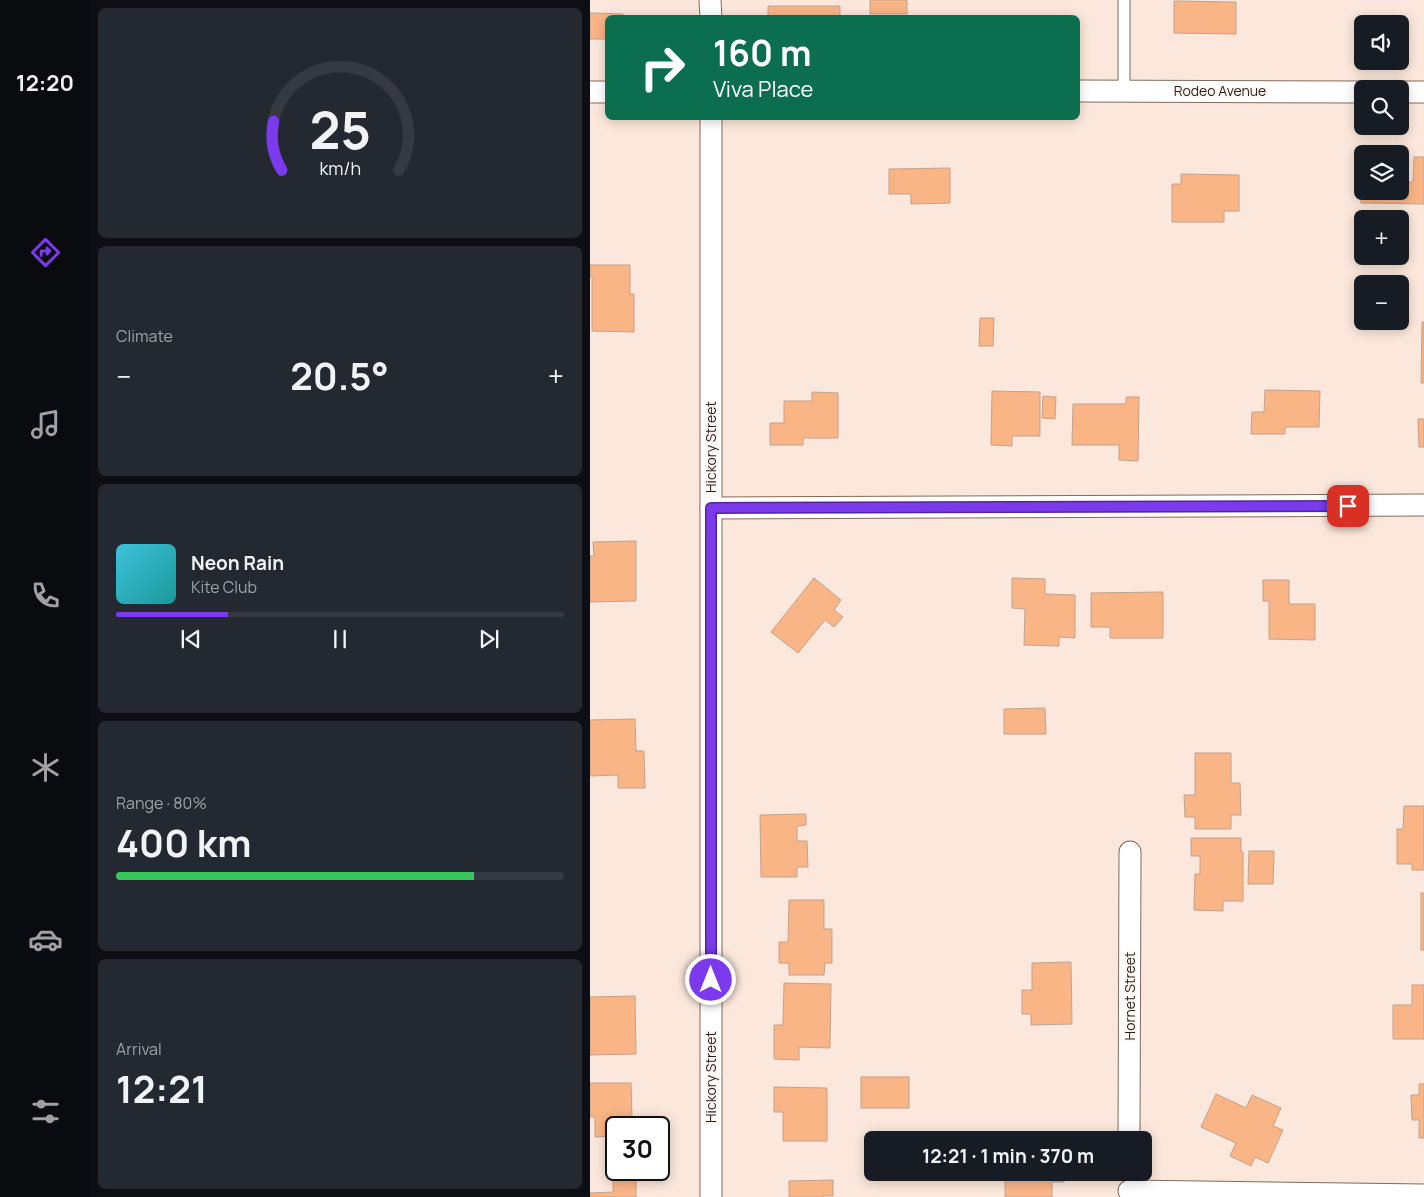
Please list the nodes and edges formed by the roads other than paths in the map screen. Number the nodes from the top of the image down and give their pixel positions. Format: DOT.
graph roads {
  1 [pos="710,0"];
  2 [pos="1124,0"];
  3 [pos="710,15"];
  4 [pos="1080,91"];
  5 [pos="1124,91"];
  6 [pos="590,92"];
  7 [pos="605,92"];
  8 [pos="1354,92"];
  9 [pos="1409,92"];
  10 [pos="1424,92"];
  11 [pos="711,120"];
  12 [pos="1424,505"];
  13 [pos="711,508"];
  14 [pos="1130,852"];
  15 [pos="1129,1131"];
  16 [pos="1129,1187"];
  17 [pos="1424,1195"];
  18 [pos="711,1197"];
  1 -- 3 [label="street"];
  2 -- 5 [label="lane"];
  4 -- 5 [label="street, Rodeo Avenue"];
  5 -- 8 [label="street, Rodeo Avenue"];
  6 -- 7 [label="street"];
  9 -- 10 [label="street"];
  11 -- 13 [label="street, Hickory Street"];
  12 -- 13 [label="street"];
  13 -- 18 [label="street, Hickory Street"];
  14 -- 15 [label="street, Hornet Street"];
  16 -- 17 [label="street"];
}
